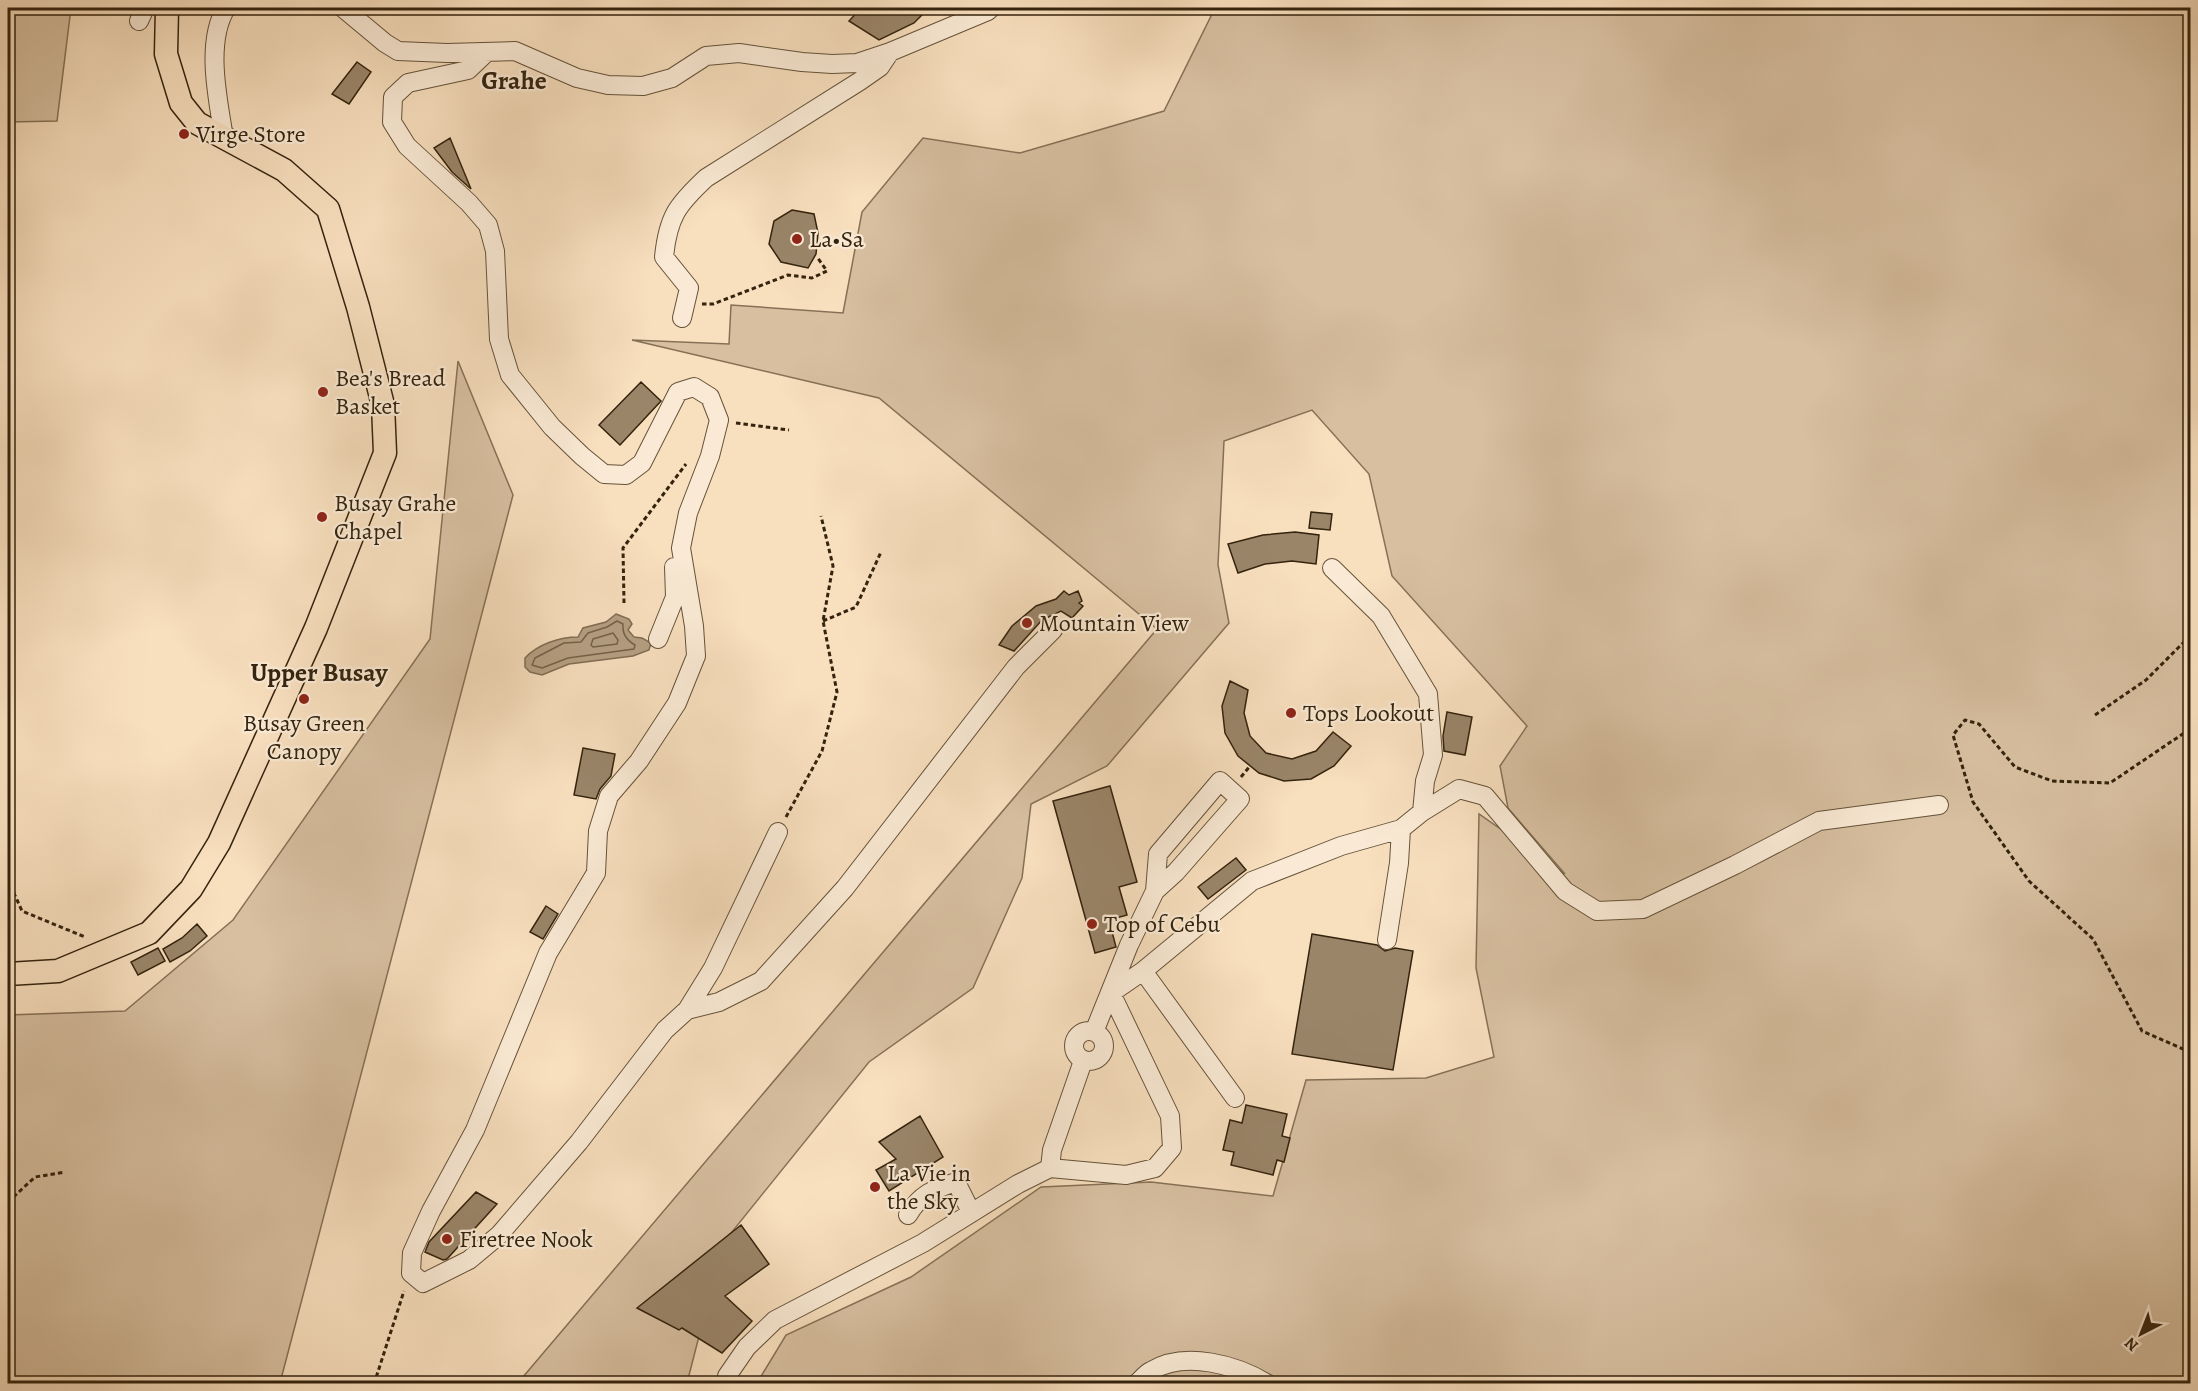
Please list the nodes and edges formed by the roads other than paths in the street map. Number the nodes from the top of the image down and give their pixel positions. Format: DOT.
graph roads {
  1 [pos="168,8"];
  2 [pos="226,8"];
  3 [pos="343,8"];
  4 [pos="991,8"];
  5 [pos="487,52"];
  6 [pos="890,52"];
  7 [pos="224,138"];
  8 [pos="684,310"];
  9 [pos="681,548"];
  10 [pos="1332,568"];
  11 [pos="1053,630"];
  12 [pos="658,639"];
  13 [pos="1939,804"];
  14 [pos="1422,812"];
  15 [pos="1401,830"];
  16 [pos="778,832"];
  17 [pos="1155,891"];
  18 [pos="1387,940"];
  19 [pos="1143,971"];
  20 [pos="8,974"];
  21 [pos="1111,993"];
  22 [pos="687,1010"];
  23 [pos="1235,1098"];
  24 [pos="1050,1168"];
  25 [pos="971,1212"];
  26 [pos="908,1215"];
  27 [pos="727,1383"];
  28 [pos="1136,1383"];
  29 [pos="1268,1383"];
  1 -- 7 [label="main road"];
  2 -- 7 [label="street"];
  3 -- 5 [label="street"];
  4 -- 6 [label="street"];
  5 -- 6 [label="street"];
  5 -- 9 [label="street"];
  6 -- 8 [label="street"];
  7 -- 20 [label="main road"];
  9 -- 12 [label="street"];
  9 -- 22 [label="street"];
  10 -- 14 [label="street"];
  11 -- 22 [label="street"];
  13 -- 14 [label="street"];
  14 -- 15 [label="street"];
  15 -- 18 [label="street"];
  15 -- 19 [label="street"];
  16 -- 22 [label="street"];
  17 -- 17 [label="street"];
  17 -- 21 [label="street"];
  19 -- 21 [label="street"];
  19 -- 23 [label="street"];
  21 -- 24 [label="street"];
  21 -- 24 [label="street"];
  24 -- 25 [label="street"];
  25 -- 26 [label="street"];
  25 -- 27 [label="street"];
  28 -- 29 [label="street"];
}
